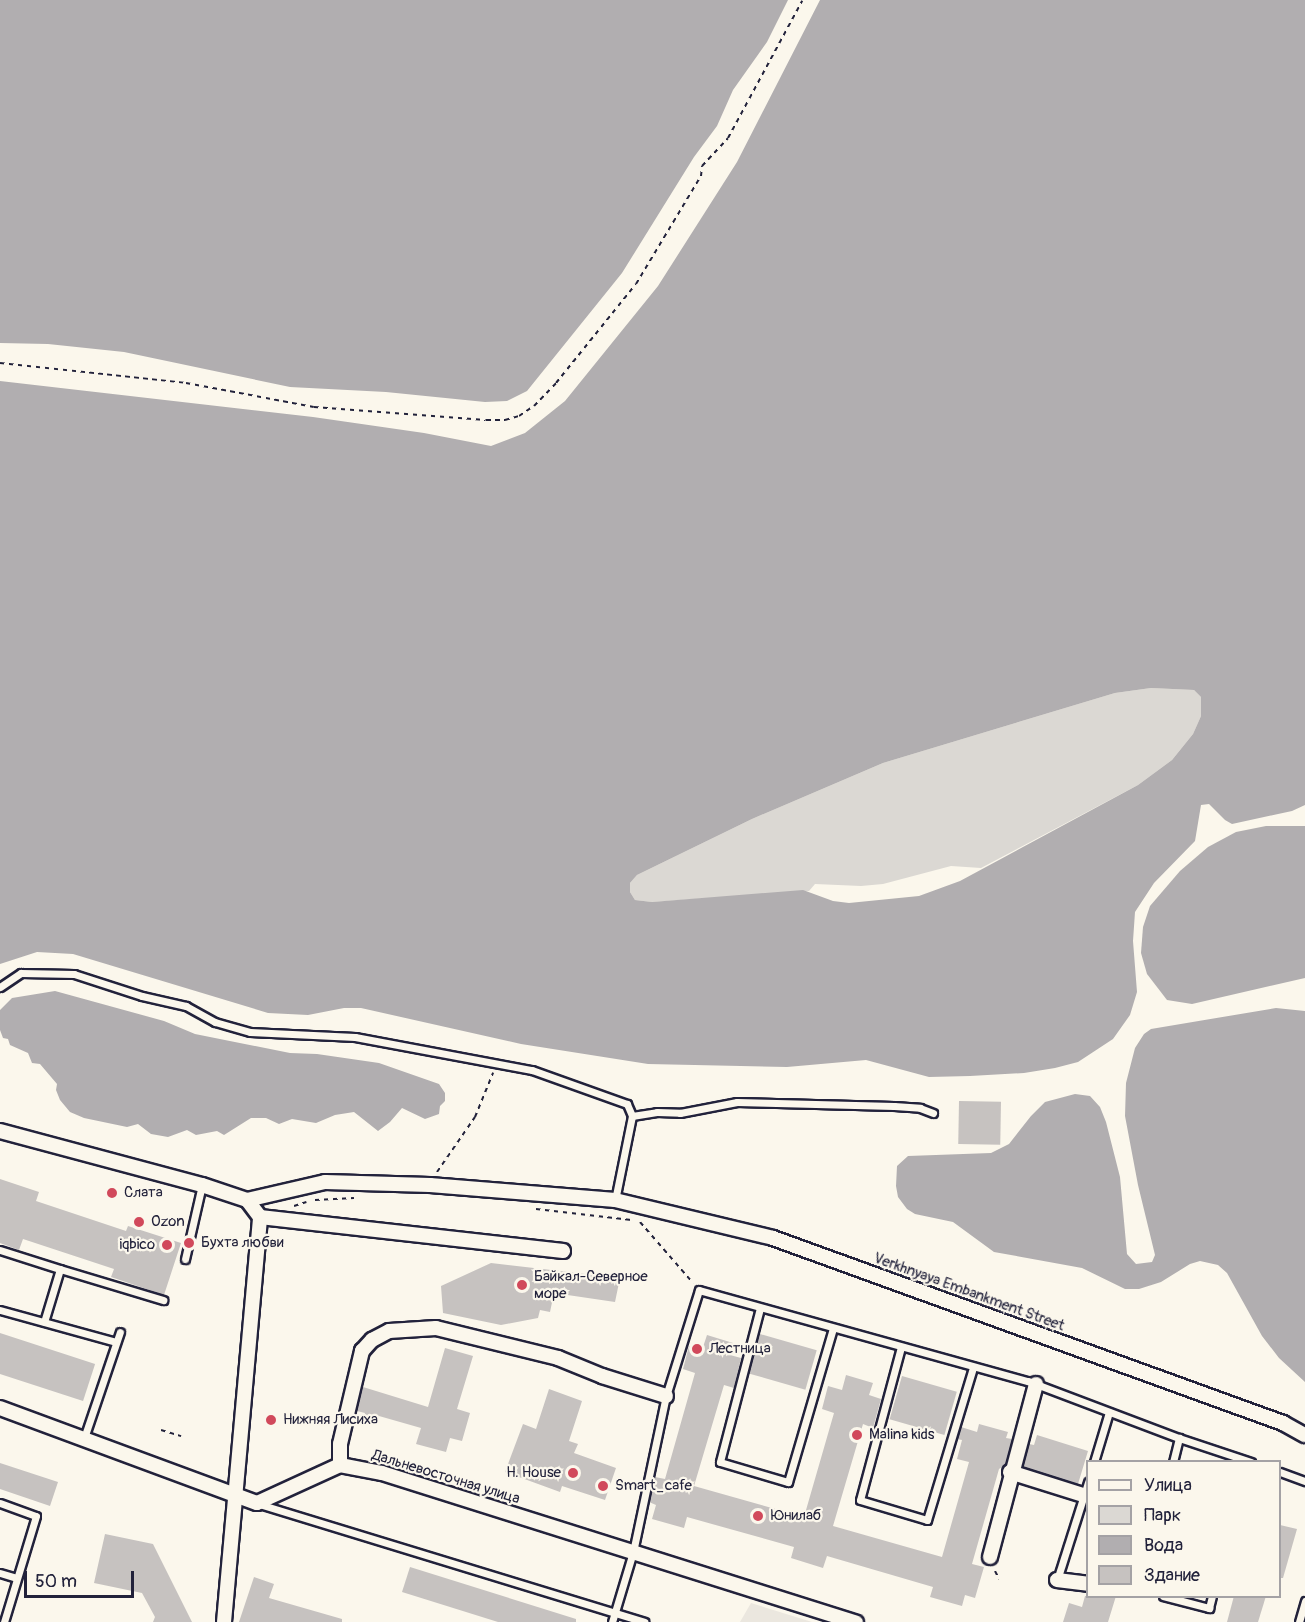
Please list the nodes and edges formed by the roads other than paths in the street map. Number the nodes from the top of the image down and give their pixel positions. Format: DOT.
graph roads {
  1 [pos="0,987"];
  2 [pos="933,1113"];
  3 [pos="632,1116"];
  4 [pos="0,1131"];
  5 [pos="202,1185"];
  6 [pos="247,1200"];
  7 [pos="615,1200"];
  8 [pos="260,1216"];
  9 [pos="0,1250"];
  10 [pos="563,1251"];
  11 [pos="185,1259"];
  12 [pos="60,1269"];
  13 [pos="163,1300"];
  14 [pos="760,1308"];
  15 [pos="0,1310"];
  16 [pos="44,1322"];
  17 [pos="833,1328"];
  18 [pos="120,1332"];
  19 [pos="116,1342"];
  20 [pos="901,1347"];
  21 [pos="973,1368"];
  22 [pos="1036,1384"];
  23 [pos="666,1396"];
  24 [pos="0,1408"];
  25 [pos="1109,1412"];
  26 [pos="1305,1435"];
  27 [pos="1179,1438"];
  28 [pos="83,1441"];
  29 [pos="1094,1460"];
  30 [pos="1173,1460"];
  31 [pos="1248,1460"];
  32 [pos="340,1465"];
  33 [pos="1281,1472"];
  34 [pos="1011,1473"];
  35 [pos="1305,1481"];
  36 [pos="1085,1489"];
  37 [pos="237,1496"];
  38 [pos="0,1503"];
  39 [pos="257,1503"];
  40 [pos="633,1552"];
  41 [pos="990,1557"];
  42 [pos="0,1573"];
  43 [pos="16,1578"];
  44 [pos="1057,1581"];
  45 [pos="1086,1584"];
  46 [pos="1170,1598"];
  47 [pos="1212,1598"];
  48 [pos="1305,1601"];
  49 [pos="615,1612"];
  50 [pos="4,1622"];
  51 [pos="224,1622"];
  52 [pos="612,1622"];
  53 [pos="644,1622"];
  54 [pos="856,1622"];
  55 [pos="1299,1622"];
  1 -- 3 [label="lane"];
  2 -- 3 [label="lane"];
  3 -- 7 [label="lane"];
  4 -- 5 [label="street"];
  5 -- 6 [label="street"];
  5 -- 11 [label="lane"];
  6 -- 7 [label="street, Verkhnyaya Embankment Street"];
  6 -- 8 [label="street"];
  7 -- 26 [label="street, Verkhnyaya Embankment Street"];
  8 -- 10 [label="street"];
  8 -- 37 [label="street"];
  9 -- 12 [label="lane"];
  12 -- 13 [label="lane"];
  12 -- 16 [label="lane"];
  14 -- 17 [label="lane"];
  14 -- 17 [label="lane"];
  14 -- 23 [label="lane"];
  15 -- 16 [label="lane"];
  16 -- 19 [label="lane"];
  17 -- 20 [label="lane"];
  18 -- 19 [label="lane"];
  19 -- 28 [label="lane"];
  20 -- 21 [label="lane"];
  20 -- 21 [label="lane"];
  21 -- 22 [label="lane"];
  22 -- 25 [label="lane"];
  22 -- 34 [label="street"];
  23 -- 32 [label="street"];
  23 -- 40 [label="lane"];
  24 -- 28 [label="street"];
  25 -- 27 [label="lane"];
  25 -- 29 [label="lane"];
  27 -- 30 [label="lane"];
  27 -- 31 [label="lane"];
  28 -- 37 [label="street"];
  32 -- 39 [label="street"];
  32 -- 40 [label="street, Дальневосточная улица"];
  33 -- 35 [label="lane"];
  34 -- 36 [label="street"];
  34 -- 41 [label="street"];
  36 -- 44 [label="lane"];
  37 -- 39 [label="street"];
  37 -- 51 [label="street"];
  38 -- 43 [label="lane"];
  39 -- 49 [label="lane"];
  40 -- 49 [label="lane"];
  40 -- 54 [label="street, Дальневосточная улица"];
  42 -- 43 [label="lane"];
  43 -- 50 [label="lane"];
  44 -- 45 [label="street"];
  46 -- 47 [label="lane"];
  48 -- 55 [label="lane"];
  49 -- 52 [label="lane"];
  49 -- 53 [label="lane"];
}
